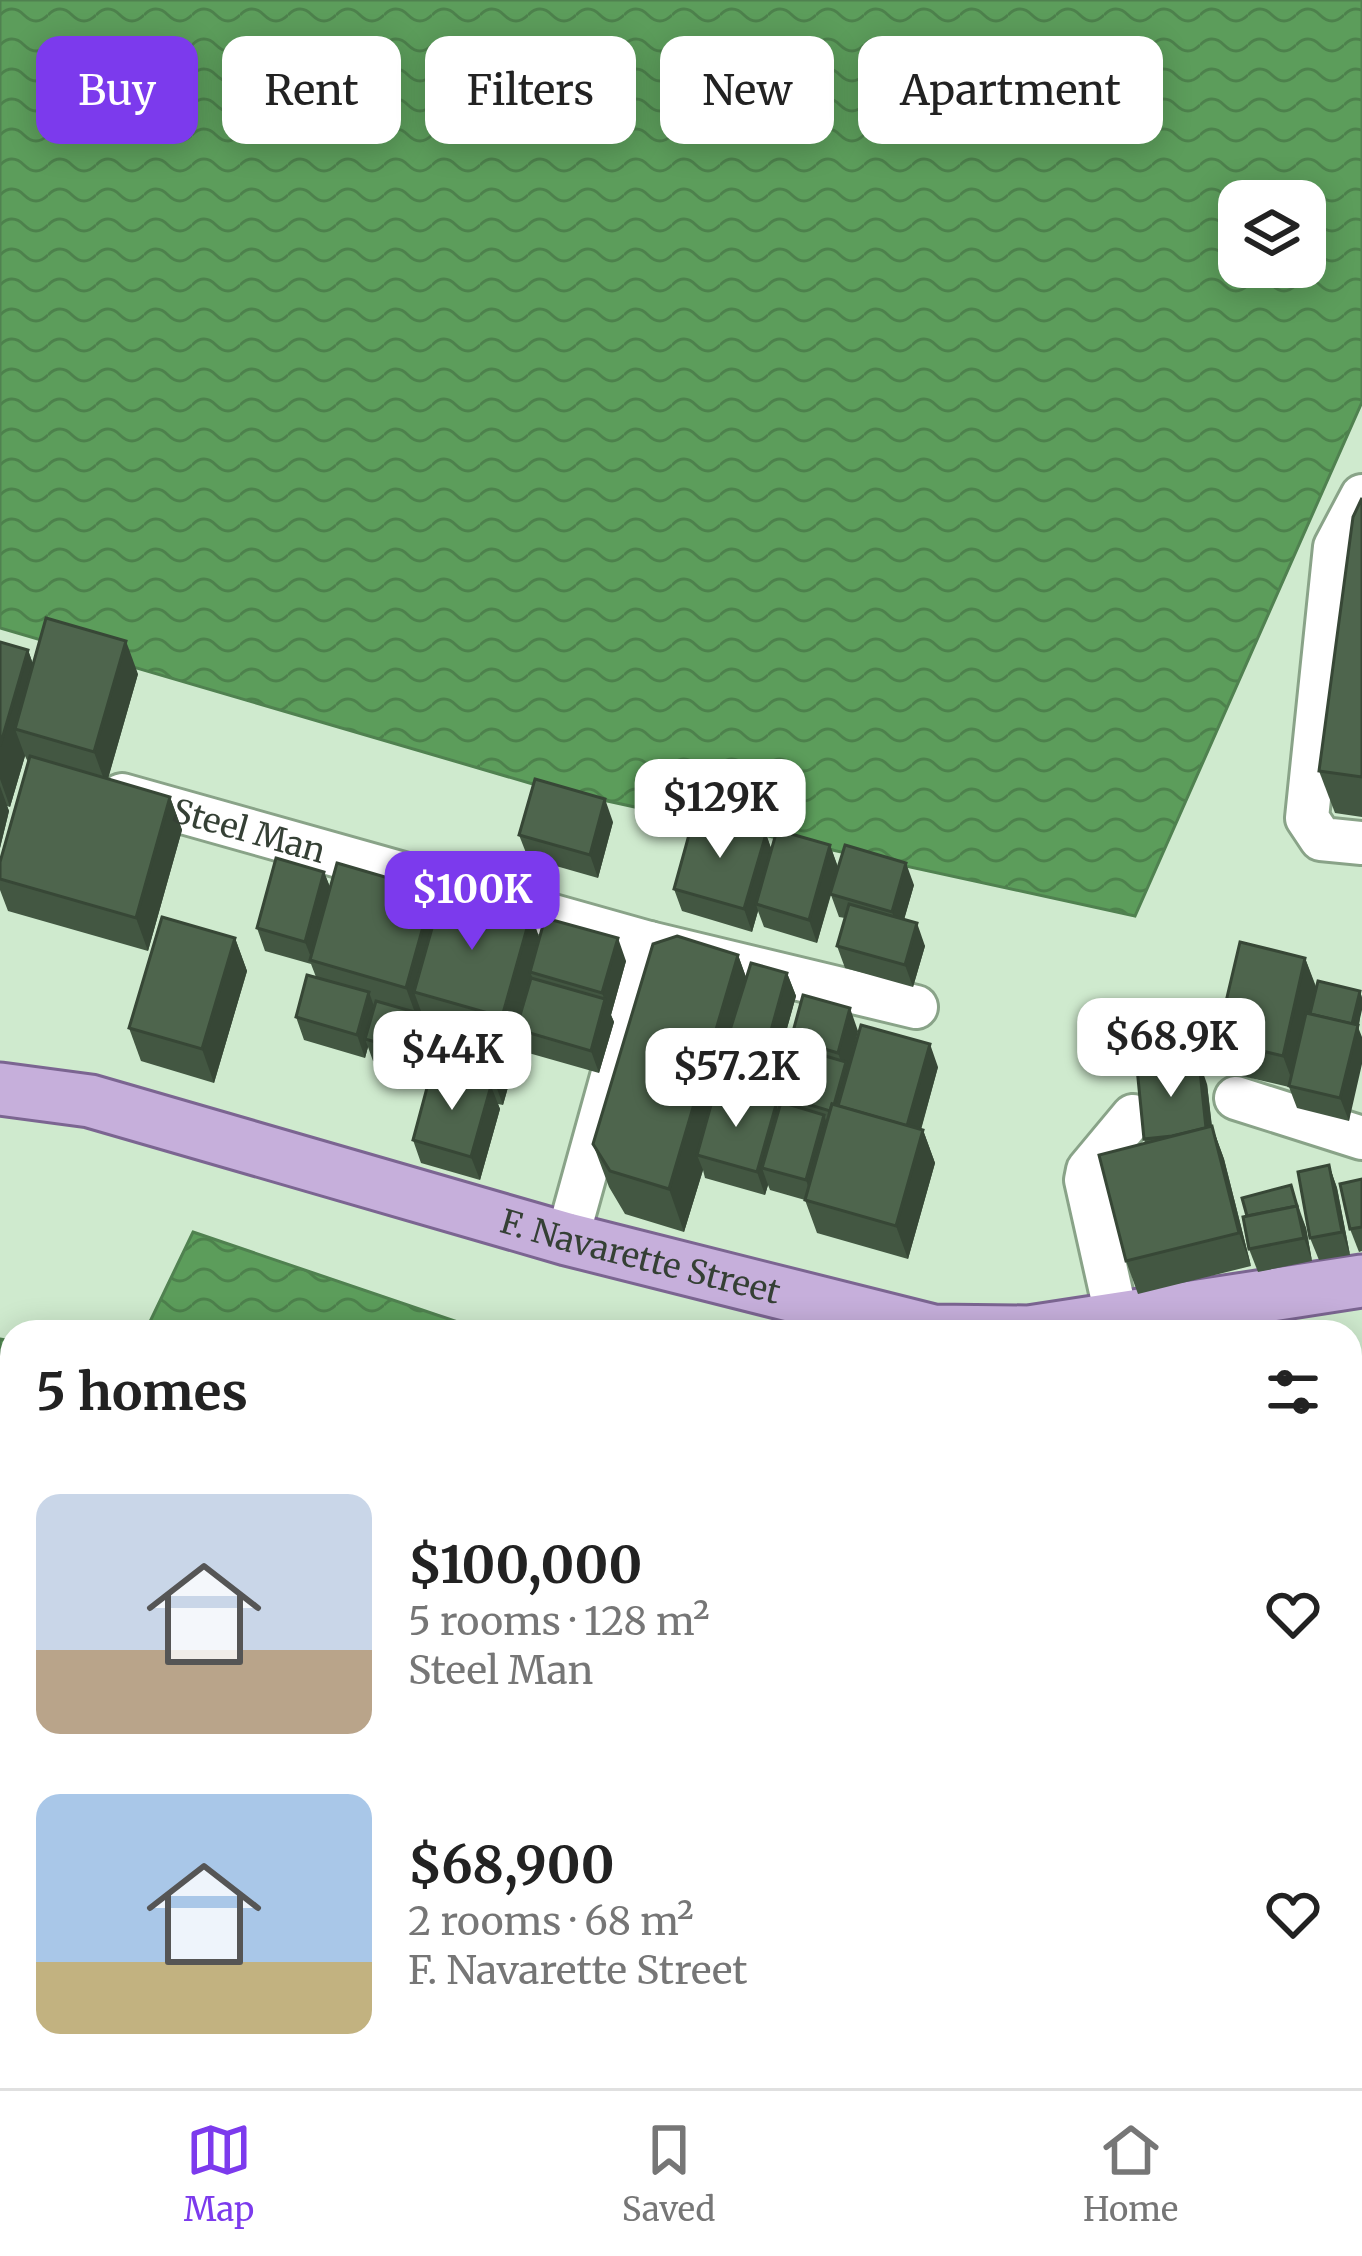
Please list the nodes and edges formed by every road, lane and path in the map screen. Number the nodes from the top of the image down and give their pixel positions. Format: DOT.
graph roads {
  1 [pos="1362,496"];
  2 [pos="80,783"];
  3 [pos="1362,844"];
  4 [pos="649,944"];
  5 [pos="916,1007"];
  6 [pos="0,1089"];
  7 [pos="1236,1098"];
  8 [pos="1133,1116"];
  9 [pos="1362,1138"];
  10 [pos="567,1239"];
  11 [pos="1362,1281"];
  12 [pos="1117,1319"];
  13 [pos="889,1320"];
  14 [pos="1110,1320"];
  1 -- 3 [label="street"];
  2 -- 4 [label="street, Steel Man"];
  4 -- 5 [label="street, Steel Man"];
  4 -- 10 [label="street"];
  6 -- 10 [label="main road, F. Navarette Street"];
  7 -- 9 [label="street"];
  8 -- 12 [label="street"];
  10 -- 13 [label="main road, F. Navarette Street"];
  11 -- 12 [label="main road, F. Navarette Street"];
  12 -- 14 [label="main road, F. Navarette Street"];
}
